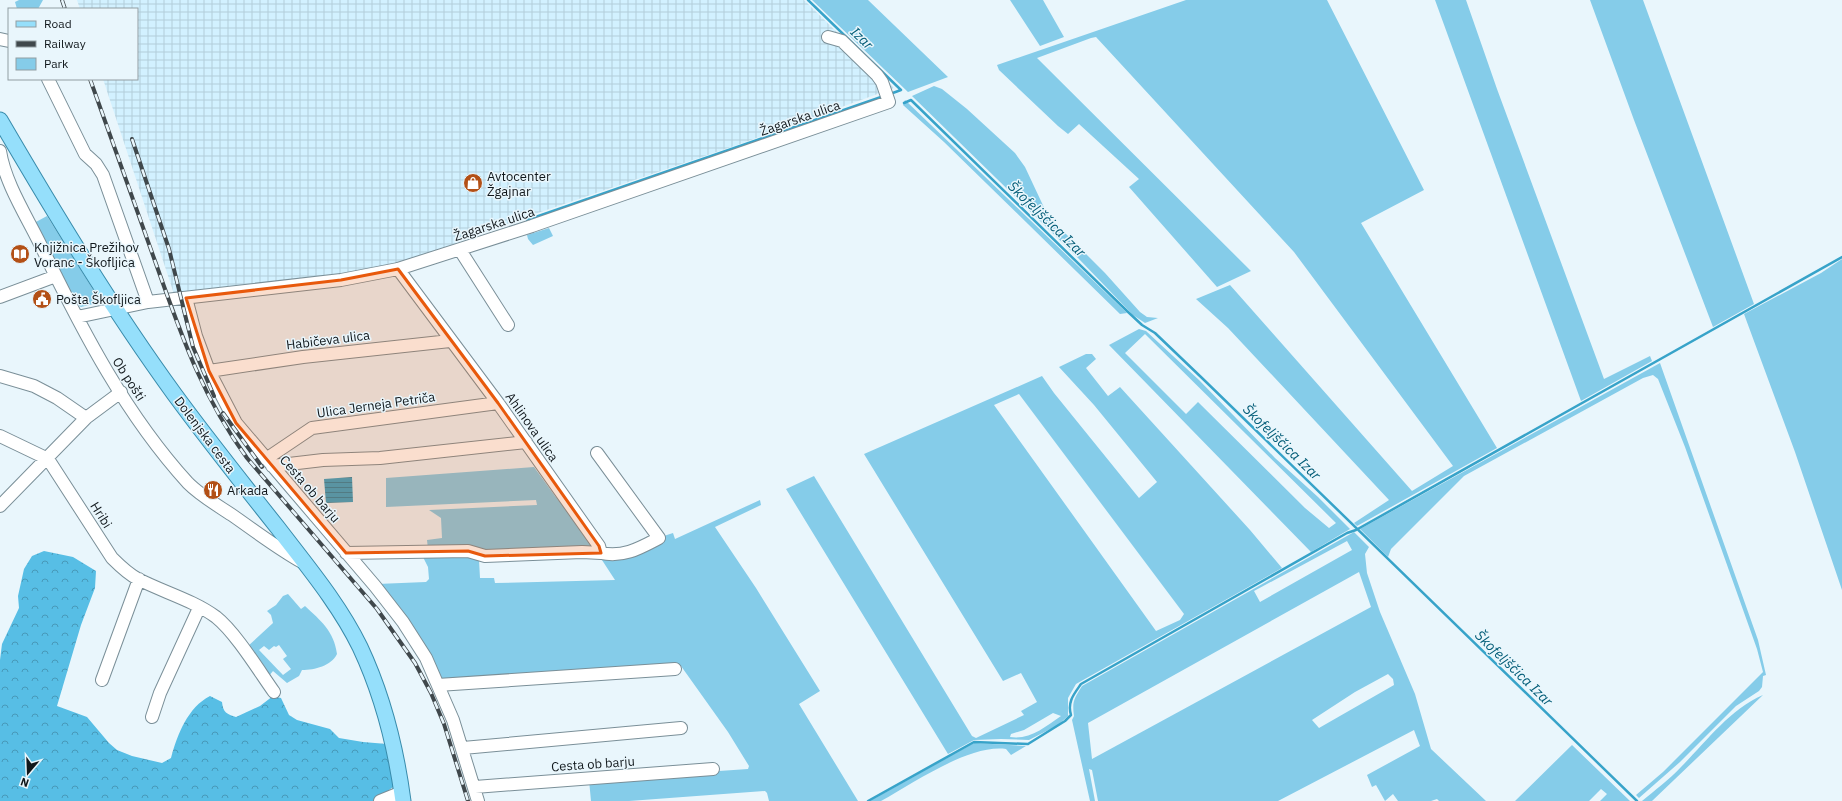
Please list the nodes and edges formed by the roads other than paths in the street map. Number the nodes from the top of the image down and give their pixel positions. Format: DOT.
graph roads {
  1 [pos="828,37"];
  2 [pos="48,80"];
  3 [pos="0,120"];
  4 [pos="0,151"];
  5 [pos="460,250"];
  6 [pos="398,269"];
  7 [pos="56,276"];
  8 [pos="0,297"];
  9 [pos="186,298"];
  10 [pos="148,302"];
  11 [pos="116,308"];
  12 [pos="77,317"];
  13 [pos="508,325"];
  14 [pos="450,341"];
  15 [pos="209,371"];
  16 [pos="0,376"];
  17 [pos="120,392"];
  18 [pos="498,403"];
  19 [pos="86,418"];
  20 [pos="0,436"];
  21 [pos="526,442"];
  22 [pos="597,453"];
  23 [pos="48,459"];
  24 [pos="269,462"];
  25 [pos="1,503"];
  26 [pos="346,553"];
  27 [pos="601,554"];
  28 [pos="306,564"];
  29 [pos="139,579"];
  30 [pos="199,608"];
  31 [pos="675,669"];
  32 [pos="102,680"];
  33 [pos="438,685"];
  34 [pos="274,692"];
  35 [pos="152,717"];
  36 [pos="681,728"];
  37 [pos="463,748"];
  38 [pos="713,769"];
  39 [pos="474,787"];
  40 [pos="402,796"];
  41 [pos="380,801"];
  42 [pos="478,801"];
  1 -- 5 [label="street, Žagarska ulica"];
  2 -- 10 [label="street"];
  3 -- 11 [label="main road, Dolenjska cesta"];
  4 -- 7 [label="street, Ob pošti"];
  5 -- 6 [label="street, Žagarska ulica"];
  5 -- 13 [label="street"];
  6 -- 9 [label="street, Žagarska ulica"];
  6 -- 14 [label="street, Ahlinova ulica"];
  7 -- 8 [label="street"];
  7 -- 12 [label="street, Ob pošti"];
  9 -- 10 [label="street, Žagarska ulica"];
  9 -- 15 [label="street, Cesta ob barju"];
  10 -- 11 [label="street, Žagarska ulica"];
  11 -- 12 [label="street, Žagarska ulica"];
  11 -- 28 [label="main road, Dolenjska cesta"];
  12 -- 17 [label="street, Ob pošti"];
  14 -- 15 [label="street, Habičeva ulica"];
  14 -- 18 [label="street, Ahlinova ulica"];
  15 -- 24 [label="street, Cesta ob barju"];
  16 -- 19 [label="street"];
  17 -- 19 [label="street"];
  17 -- 28 [label="street, Ob pošti"];
  18 -- 21 [label="street, Ahlinova ulica"];
  18 -- 24 [label="street, Ulica Jerneja Petriča"];
  19 -- 23 [label="street"];
  20 -- 23 [label="street"];
  21 -- 24 [label="street"];
  21 -- 27 [label="street, Ahlinova ulica"];
  22 -- 27 [label="street"];
  23 -- 25 [label="street"];
  23 -- 29 [label="street, Hribi"];
  24 -- 26 [label="street, Cesta ob barju"];
  26 -- 27 [label="street"];
  26 -- 33 [label="street, Cesta ob barju"];
  28 -- 40 [label="main road, Dolenjska cesta"];
  29 -- 30 [label="street, Hribi"];
  29 -- 32 [label="street"];
  30 -- 34 [label="street, Hribi"];
  30 -- 35 [label="street"];
  31 -- 33 [label="street"];
  33 -- 37 [label="street, Cesta ob barju"];
  36 -- 37 [label="street, Cesta ob barju"];
  37 -- 39 [label="street, Cesta ob barju"];
  38 -- 39 [label="street, Cesta ob barju"];
  39 -- 42 [label="street, Cesta ob barju"];
  40 -- 41 [label="street"];
}
